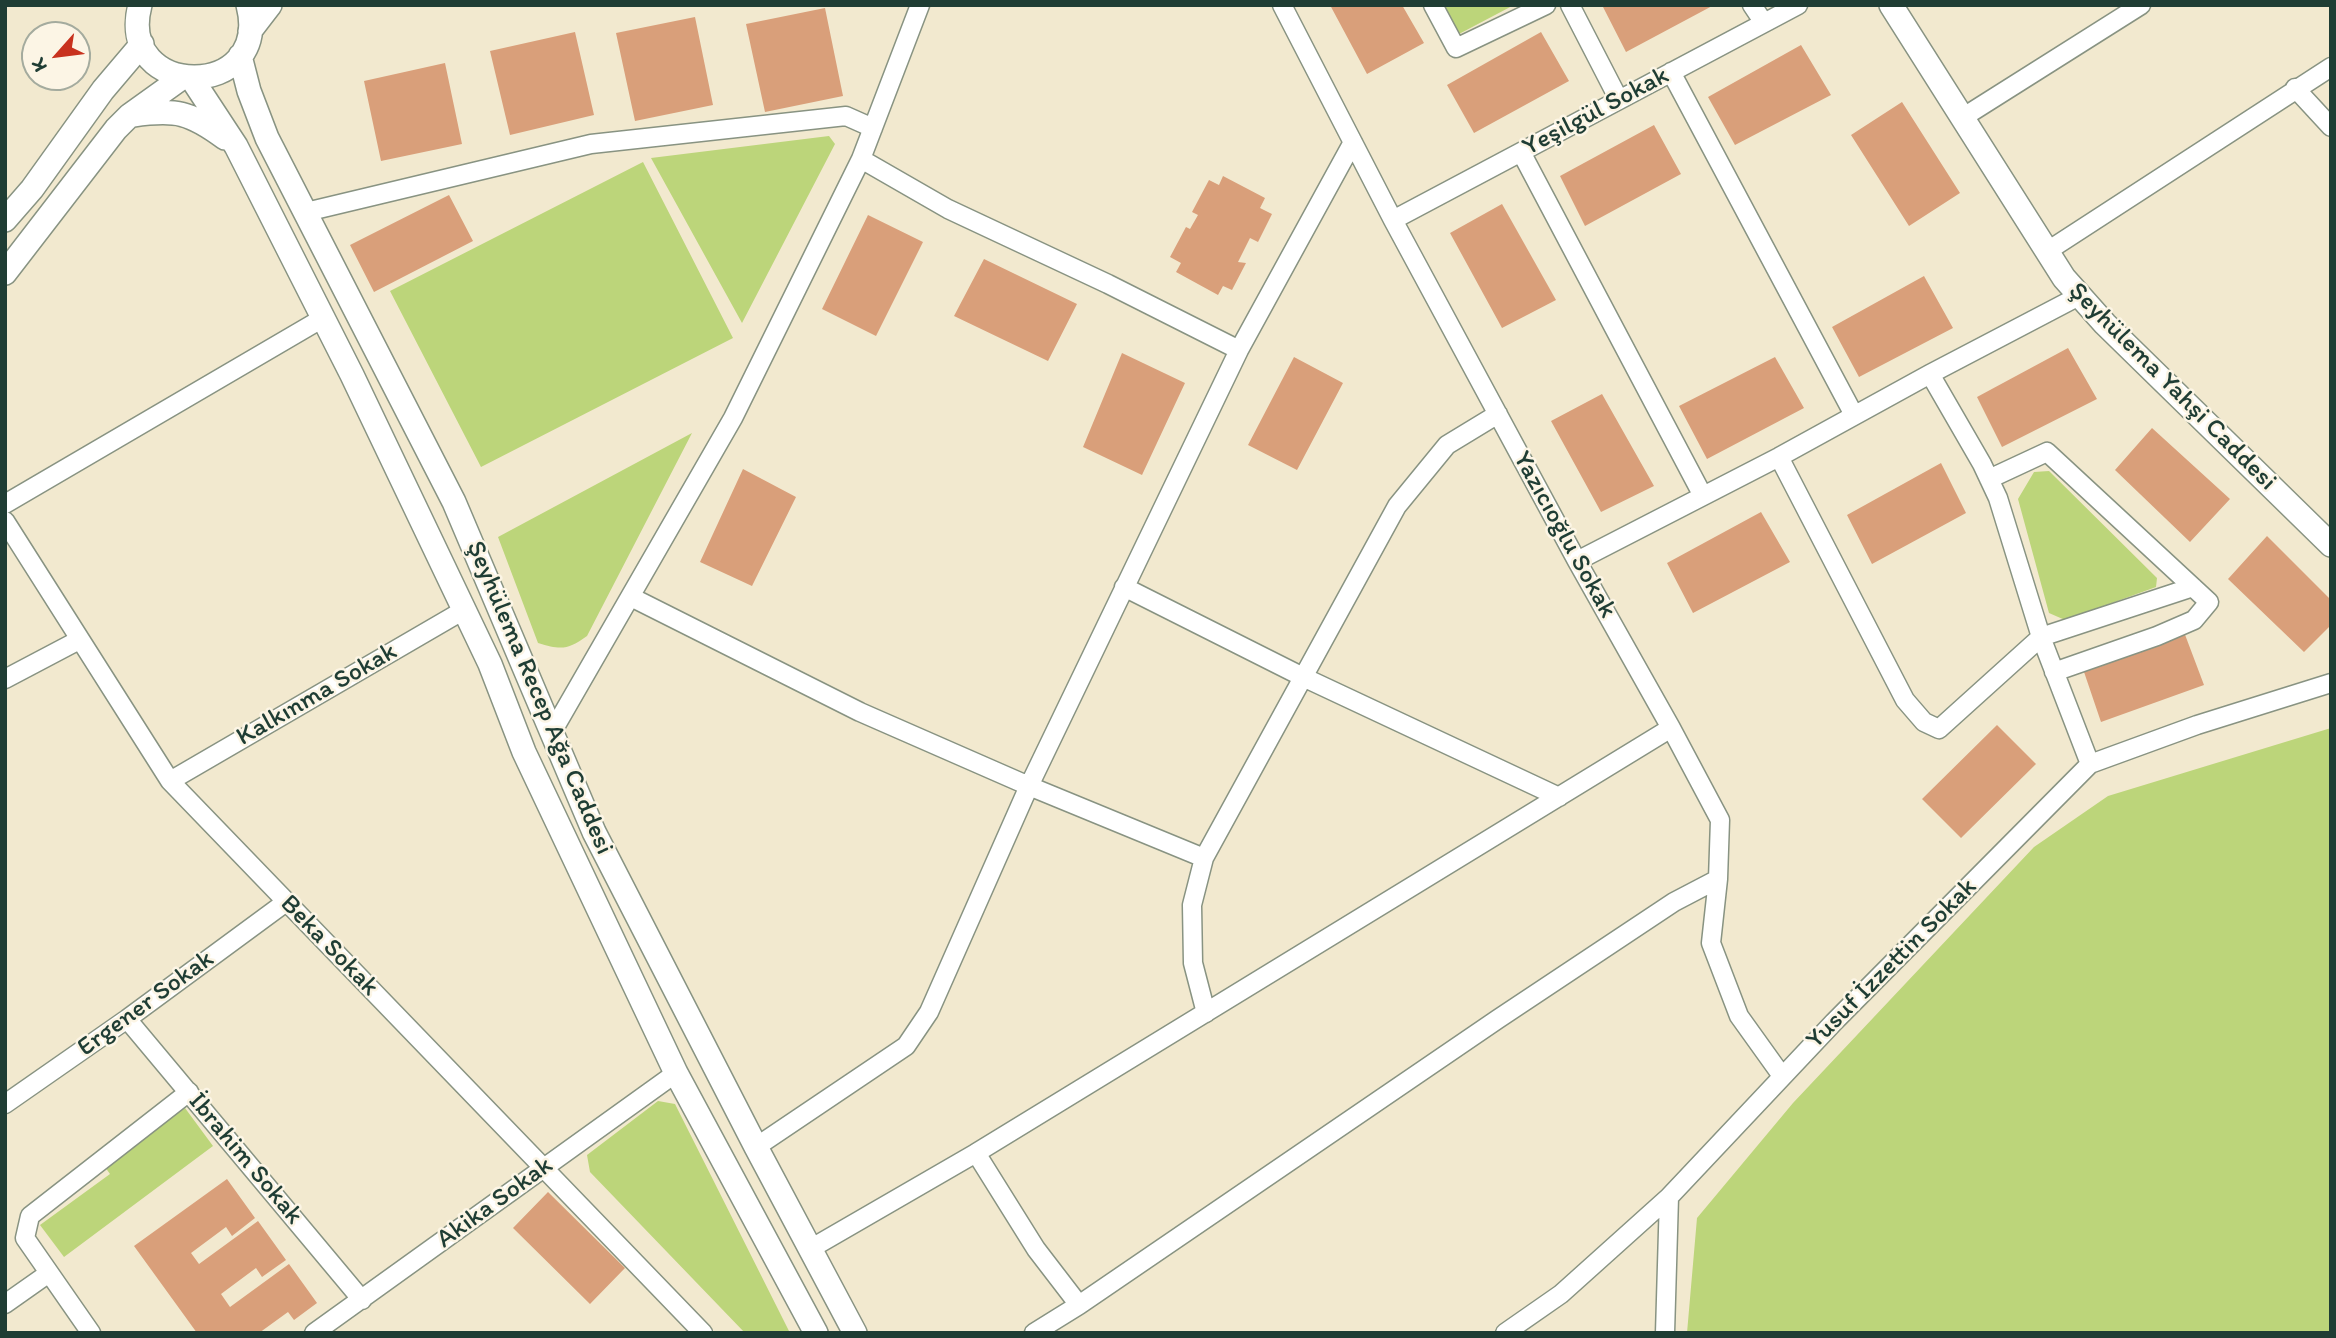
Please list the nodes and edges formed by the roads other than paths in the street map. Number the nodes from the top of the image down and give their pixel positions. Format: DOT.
graph roads {
  1 [pos="248,5"];
  2 [pos="271,5"];
  3 [pos="920,5"];
  4 [pos="1282,5"];
  5 [pos="1433,5"];
  6 [pos="1546,5"];
  7 [pos="1570,5"];
  8 [pos="1752,5"];
  9 [pos="1798,5"];
  10 [pos="1891,5"];
  11 [pos="2141,5"];
  12 [pos="139,6"];
  13 [pos="1764,23"];
  14 [pos="250,31"];
  15 [pos="142,44"];
  16 [pos="240,56"];
  17 [pos="2331,67"];
  18 [pos="1671,72"];
  19 [pos="188,78"];
  20 [pos="2295,88"];
  21 [pos="1619,100"];
  22 [pos="130,115"];
  23 [pos="1962,118"];
  24 [pos="2331,127"];
  25 [pos="873,128"];
  26 [pos="1353,142"];
  27 [pos="236,146"];
  28 [pos="1521,152"];
  29 [pos="861,159"];
  30 [pos="306,212"];
  31 [pos="5,220"];
  32 [pos="1393,220"];
  33 [pos="2046,252"];
  34 [pos="5,273"];
  35 [pos="2079,296"];
  36 [pos="323,318"];
  37 [pos="1239,350"];
  38 [pos="1930,374"];
  39 [pos="1498,414"];
  40 [pos="1854,415"];
  41 [pos="1779,457"];
  42 [pos="1989,479"];
  43 [pos="1703,496"];
  44 [pos="5,504"];
  45 [pos="5,521"];
  46 [pos="2331,545"];
  47 [pos="1577,561"];
  48 [pos="1125,587"];
  49 [pos="2193,587"];
  50 [pos="631,597"];
  51 [pos="464,610"];
  52 [pos="2041,636"];
  53 [pos="79,640"];
  54 [pos="2054,672"];
  55 [pos="1303,677"];
  56 [pos="5,679"];
  57 [pos="2331,683"];
  58 [pos="1671,728"];
  59 [pos="551,734"];
  60 [pos="2090,764"];
  61 [pos="170,781"];
  62 [pos="1029,786"];
  63 [pos="1559,797"];
  64 [pos="1204,858"];
  65 [pos="1718,879"];
  66 [pos="286,902"];
  67 [pos="1206,1013"];
  68 [pos="127,1018"];
  69 [pos="676,1073"];
  70 [pos="1782,1076"];
  71 [pos="189,1093"];
  72 [pos="5,1104"];
  73 [pos="756,1147"];
  74 [pos="976,1153"];
  75 [pos="543,1167"];
  76 [pos="1669,1197"];
  77 [pos="810,1249"];
  78 [pos="49,1273"];
  79 [pos="362,1300"];
  80 [pos="5,1304"];
  81 [pos="1079,1306"];
  82 [pos="91,1333"];
  83 [pos="314,1333"];
  84 [pos="703,1333"];
  85 [pos="816,1333"];
  86 [pos="855,1333"];
  87 [pos="1034,1333"];
  88 [pos="1505,1333"];
  89 [pos="1665,1333"];
  1 -- 14 [label="street"];
  2 -- 14 [label="street"];
  3 -- 25 [label="street"];
  4 -- 26 [label="street, Yazıcıoğlu Sokak"];
  5 -- 6 [label="street"];
  7 -- 21 [label="street"];
  8 -- 13 [label="street"];
  9 -- 13 [label="street, Yeşilgül Sokak"];
  10 -- 23 [label="street, Şeyhülema Yahşi Caddesi"];
  11 -- 23 [label="street"];
  12 -- 15 [label="street"];
  13 -- 18 [label="street, Yeşilgül Sokak"];
  14 -- 16 [label="street"];
  15 -- 19 [label="street"];
  15 -- 31 [label="street"];
  16 -- 19 [label="street"];
  16 -- 30 [label="street, Şeyhülema Recep Ağa Caddesi"];
  17 -- 20 [label="street"];
  18 -- 21 [label="street, Yeşilgül Sokak"];
  18 -- 40 [label="street"];
  19 -- 22 [label="street"];
  19 -- 27 [label="street, Şeyhülema Recep Ağa Caddesi"];
  20 -- 24 [label="street"];
  20 -- 33 [label="street"];
  21 -- 28 [label="street, Yeşilgül Sokak"];
  22 -- 27 [label="street"];
  22 -- 34 [label="street"];
  23 -- 33 [label="street, Şeyhülema Yahşi Caddesi"];
  25 -- 29 [label="street"];
  25 -- 30 [label="street"];
  26 -- 32 [label="street, Yazıcıoğlu Sokak"];
  26 -- 37 [label="street"];
  27 -- 36 [label="street, Şeyhülema Recep Ağa Caddesi"];
  28 -- 32 [label="street, Yeşilgül Sokak"];
  28 -- 43 [label="street"];
  29 -- 37 [label="street"];
  29 -- 50 [label="street"];
  30 -- 59 [label="street, Şeyhülema Recep Ağa Caddesi"];
  32 -- 39 [label="street, Yazıcıoğlu Sokak"];
  33 -- 35 [label="street, Şeyhülema Yahşi Caddesi"];
  35 -- 38 [label="street"];
  35 -- 46 [label="street, Şeyhülema Yahşi Caddesi"];
  36 -- 44 [label="street"];
  36 -- 51 [label="street, Şeyhülema Recep Ağa Caddesi"];
  37 -- 48 [label="street"];
  38 -- 40 [label="street"];
  38 -- 42 [label="street"];
  39 -- 47 [label="street, Yazıcıoğlu Sokak"];
  39 -- 55 [label="street"];
  40 -- 41 [label="street"];
  41 -- 43 [label="street"];
  41 -- 52 [label="street"];
  42 -- 49 [label="street"];
  42 -- 52 [label="street"];
  43 -- 47 [label="street"];
  45 -- 53 [label="street, Beka Sokak"];
  47 -- 58 [label="street, Yazıcıoğlu Sokak"];
  48 -- 55 [label="street"];
  48 -- 62 [label="street"];
  49 -- 52 [label="street"];
  49 -- 54 [label="street"];
  50 -- 59 [label="street"];
  50 -- 62 [label="street"];
  51 -- 61 [label="street, Kalkınma Sokak"];
  51 -- 69 [label="street, Şeyhülema Recep Ağa Caddesi"];
  52 -- 54 [label="street"];
  53 -- 56 [label="street"];
  53 -- 61 [label="street, Beka Sokak"];
  54 -- 60 [label="street"];
  55 -- 63 [label="street"];
  55 -- 64 [label="street"];
  57 -- 60 [label="street, Yusuf İzzettin Sokak"];
  58 -- 63 [label="street"];
  58 -- 65 [label="street, Yazıcıoğlu Sokak"];
  59 -- 73 [label="street, Şeyhülema Recep Ağa Caddesi"];
  60 -- 70 [label="street, Yusuf İzzettin Sokak"];
  61 -- 66 [label="street, Beka Sokak"];
  62 -- 64 [label="street"];
  62 -- 73 [label="street"];
  63 -- 67 [label="street"];
  64 -- 67 [label="street"];
  65 -- 70 [label="street, Yazıcıoğlu Sokak"];
  65 -- 81 [label="street"];
  66 -- 68 [label="street, Ergener Sokak"];
  66 -- 75 [label="street, Beka Sokak"];
  67 -- 74 [label="street"];
  68 -- 71 [label="street, İbrahim Sokak"];
  68 -- 72 [label="street, Ergener Sokak"];
  69 -- 75 [label="street, Akika Sokak"];
  69 -- 85 [label="street, Şeyhülema Recep Ağa Caddesi"];
  70 -- 76 [label="street, Yusuf İzzettin Sokak"];
  71 -- 78 [label="street"];
  71 -- 79 [label="street, İbrahim Sokak"];
  73 -- 77 [label="street, Şeyhülema Recep Ağa Caddesi"];
  74 -- 77 [label="street"];
  74 -- 81 [label="street"];
  75 -- 79 [label="street, Akika Sokak"];
  75 -- 84 [label="street, Beka Sokak"];
  76 -- 88 [label="street, Yusuf İzzettin Sokak"];
  76 -- 89 [label="street"];
  77 -- 86 [label="street, Şeyhülema Recep Ağa Caddesi"];
  78 -- 80 [label="street"];
  78 -- 82 [label="street"];
  79 -- 83 [label="street, Akika Sokak"];
  81 -- 87 [label="street"];
}
